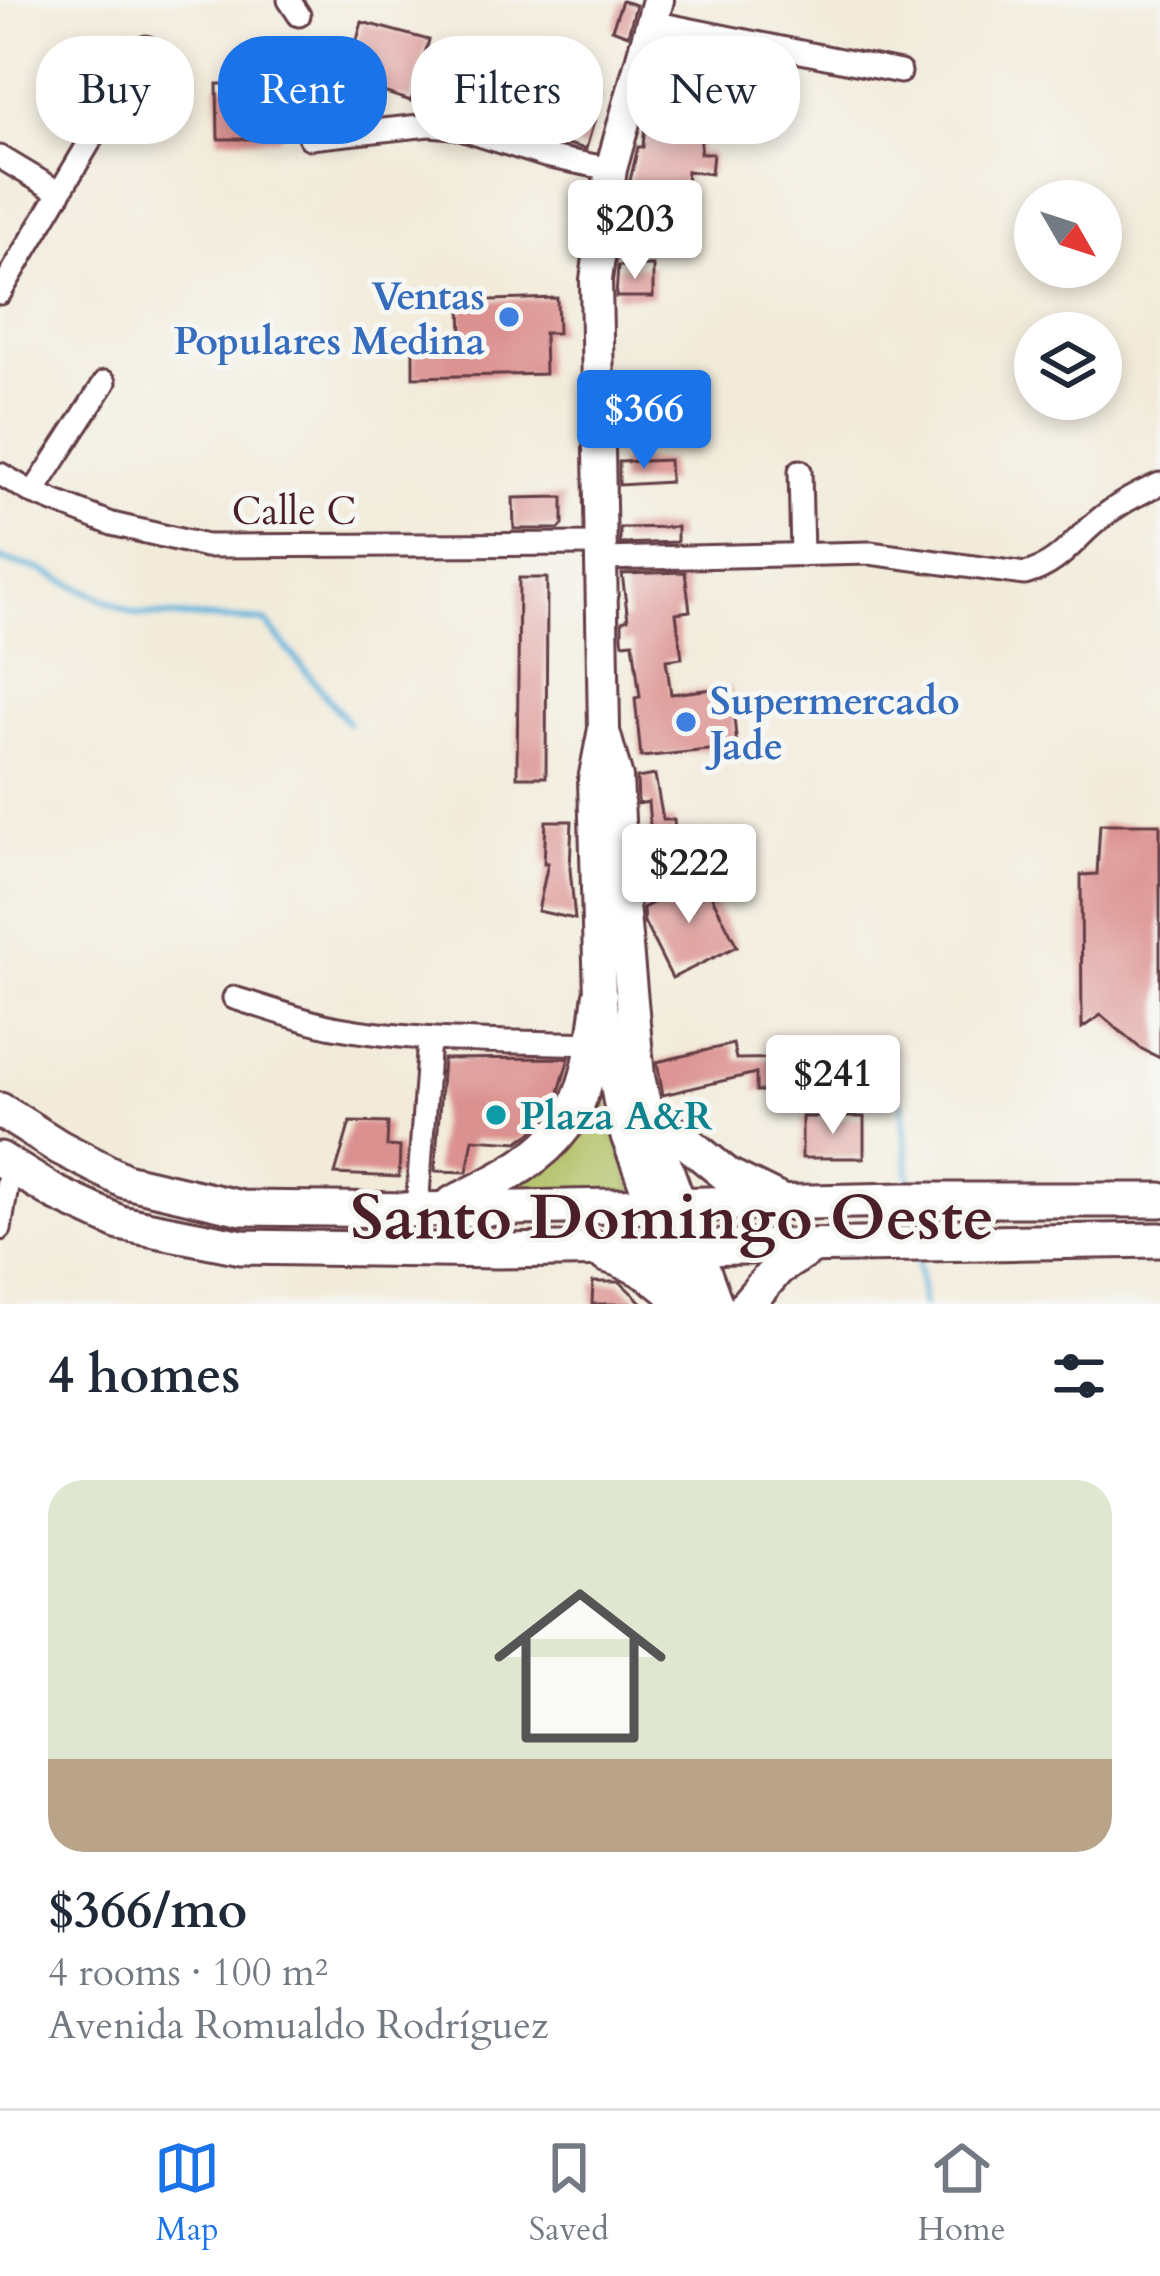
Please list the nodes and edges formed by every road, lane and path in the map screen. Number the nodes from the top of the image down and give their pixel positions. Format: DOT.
graph roads {
  1 [pos="655,11"];
  2 [pos="900,72"];
  3 [pos="387,129"];
  4 [pos="90,144"];
  5 [pos="0,157"];
  6 [pos="611,169"];
  7 [pos="61,193"];
  8 [pos="0,293"];
  9 [pos="105,382"];
  10 [pos="800,471"];
  11 [pos="0,474"];
  12 [pos="1160,484"];
  13 [pos="33,493"];
  14 [pos="601,552"];
  15 [pos="802,555"];
  16 [pos="604,729"];
  17 [pos="234,998"];
  18 [pos="600,998"];
  19 [pos="429,1040"];
  20 [pos="595,1044"];
  21 [pos="0,1110"];
  22 [pos="650,1121"];
  23 [pos="5,1164"];
  24 [pos="1160,1200"];
  25 [pos="785,1203"];
  26 [pos="667,1205"];
  27 [pos="428,1210"];
  28 [pos="0,1229"];
  29 [pos="1160,1240"];
  30 [pos="819,1244"];
  31 [pos="682,1248"];
  32 [pos="575,1249"];
  33 [pos="686,1304"];
  34 [pos="717,1304"];
  35 [pos="747,1304"];
  1 -- 2 [label="street"];
  1 -- 6 [label="main road"];
  3 -- 6 [label="street"];
  4 -- 7 [label="street"];
  5 -- 7 [label="street"];
  6 -- 14 [label="main road"];
  7 -- 8 [label="street"];
  9 -- 13 [label="street"];
  10 -- 15 [label="street"];
  11 -- 13 [label="street, Calle C"];
  12 -- 15 [label="street, Calle C"];
  13 -- 14 [label="street, Calle C"];
  14 -- 15 [label="street, Calle C"];
  14 -- 16 [label="main road"];
  16 -- 18 [label="main road"];
  16 -- 22 [label="main road"];
  17 -- 19 [label="street"];
  18 -- 20 [label="main road"];
  18 -- 26 [label="main road"];
  19 -- 20 [label="street"];
  19 -- 27 [label="street"];
  20 -- 27 [label="main road"];
  21 -- 27 [label="main road"];
  22 -- 25 [label="main road"];
  22 -- 26 [label="main road"];
  23 -- 28 [label="street"];
  23 -- 32 [label="main road"];
  24 -- 25 [label="main road"];
  25 -- 26 [label="main road"];
  26 -- 27 [label="main road"];
  26 -- 31 [label="main road"];
  29 -- 30 [label="main road"];
  30 -- 31 [label="main road"];
  30 -- 35 [label="main road"];
  31 -- 32 [label="main road"];
  31 -- 33 [label="main road"];
  31 -- 34 [label="main road"];
  32 -- 33 [label="main road"];
}
